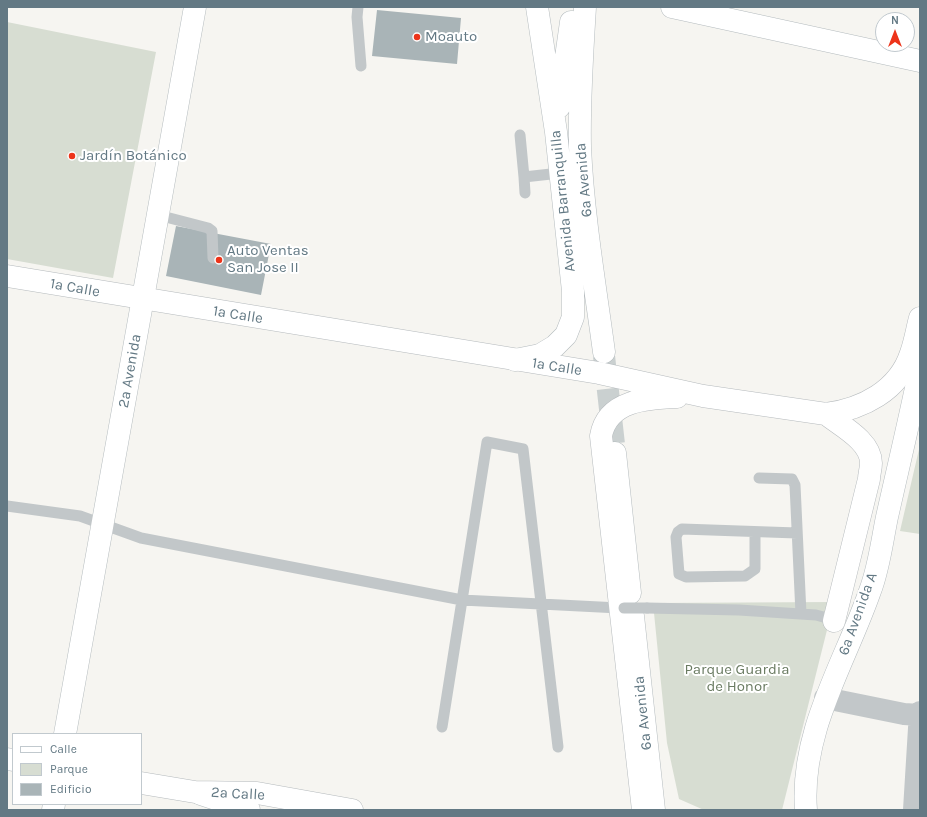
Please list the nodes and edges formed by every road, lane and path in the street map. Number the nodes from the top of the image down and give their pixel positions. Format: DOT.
graph roads {
  1 [pos="195,7"];
  2 [pos="358,7"];
  3 [pos="537,7"];
  4 [pos="577,7"];
  5 [pos="585,7"];
  6 [pos="672,7"];
  7 [pos="920,61"];
  8 [pos="360,66"];
  9 [pos="556,132"];
  10 [pos="520,135"];
  11 [pos="560,173"];
  12 [pos="524,177"];
  13 [pos="525,193"];
  14 [pos="158,215"];
  15 [pos="213,258"];
  16 [pos="7,276"];
  17 [pos="143,300"];
  18 [pos="920,318"];
  19 [pos="604,352"];
  20 [pos="515,360"];
  21 [pos="920,369"];
  22 [pos="703,396"];
  23 [pos="826,414"];
  24 [pos="615,453"];
  25 [pos="759,478"];
  26 [pos="7,506"];
  27 [pos="103,524"];
  28 [pos="755,532"];
  29 [pos="797,533"];
  30 [pos="462,600"];
  31 [pos="541,604"];
  32 [pos="626,606"];
  33 [pos="801,614"];
  34 [pos="834,621"];
  35 [pos="856,626"];
  36 [pos="825,698"];
  37 [pos="920,714"];
  38 [pos="442,727"];
  39 [pos="65,733"];
  40 [pos="558,747"];
  41 [pos="649,762"];
  42 [pos="142,782"];
  43 [pos="195,792"];
  44 [pos="249,810"];
  45 [pos="352,810"];
  46 [pos="643,810"];
  47 [pos="654,810"];
  48 [pos="664,810"];
  49 [pos="806,810"];
  50 [pos="914,810"];
  1 -- 14 [label="main road, 2a Avenida"];
  2 -- 8 [label="lane"];
  3 -- 9 [label="main road, Avenida Barranquilla"];
  4 -- 9 [label="main road"];
  5 -- 19 [label="main road, 6a Avenida"];
  6 -- 7 [label="main road"];
  9 -- 11 [label="main road, Avenida Barranquilla"];
  10 -- 12 [label="lane"];
  11 -- 12 [label="lane"];
  11 -- 20 [label="main road, Avenida Barranquilla"];
  12 -- 13 [label="lane"];
  14 -- 15 [label="lane"];
  14 -- 17 [label="main road, 2a Avenida"];
  16 -- 17 [label="main road, 1ª Calle"];
  17 -- 20 [label="main road, 1a Calle"];
  17 -- 27 [label="main road, 2a Avenida"];
  18 -- 23 [label="main road, 1a Calle"];
  20 -- 22 [label="main road, 1a Calle"];
  21 -- 35 [label="main road, 6a Avenida A"];
  22 -- 23 [label="main road, 1a Calle"];
  22 -- 32 [label="main road"];
  23 -- 34 [label="main road"];
  24 -- 32 [label="main road, 6a Avenida"];
  25 -- 29 [label="lane"];
  26 -- 27 [label="lane"];
  27 -- 30 [label="lane"];
  27 -- 39 [label="main road, 2a Avenida"];
  28 -- 28 [label="lane"];
  28 -- 29 [label="lane"];
  29 -- 33 [label="lane"];
  30 -- 31 [label="lane"];
  30 -- 31 [label="lane"];
  30 -- 38 [label="lane"];
  31 -- 32 [label="lane"];
  31 -- 40 [label="lane"];
  32 -- 33 [label="lane, bridge"];
  32 -- 41 [label="main road, 6a Avenida"];
  32 -- 46 [label="main road"];
  33 -- 34 [label="lane"];
  34 -- 35 [label="lane"];
  35 -- 36 [label="main road, 6a Avenida A"];
  36 -- 37 [label="street"];
  36 -- 49 [label="main road, 6a Avenida A"];
  37 -- 50 [label="street"];
  41 -- 47 [label="main road, 6a Avenida"];
  41 -- 48 [label="main road"];
  42 -- 43 [label="main road, 2a Calle"];
  43 -- 44 [label="main road, 2a Calle"];
  43 -- 45 [label="main road, 2a Calle"];
}
